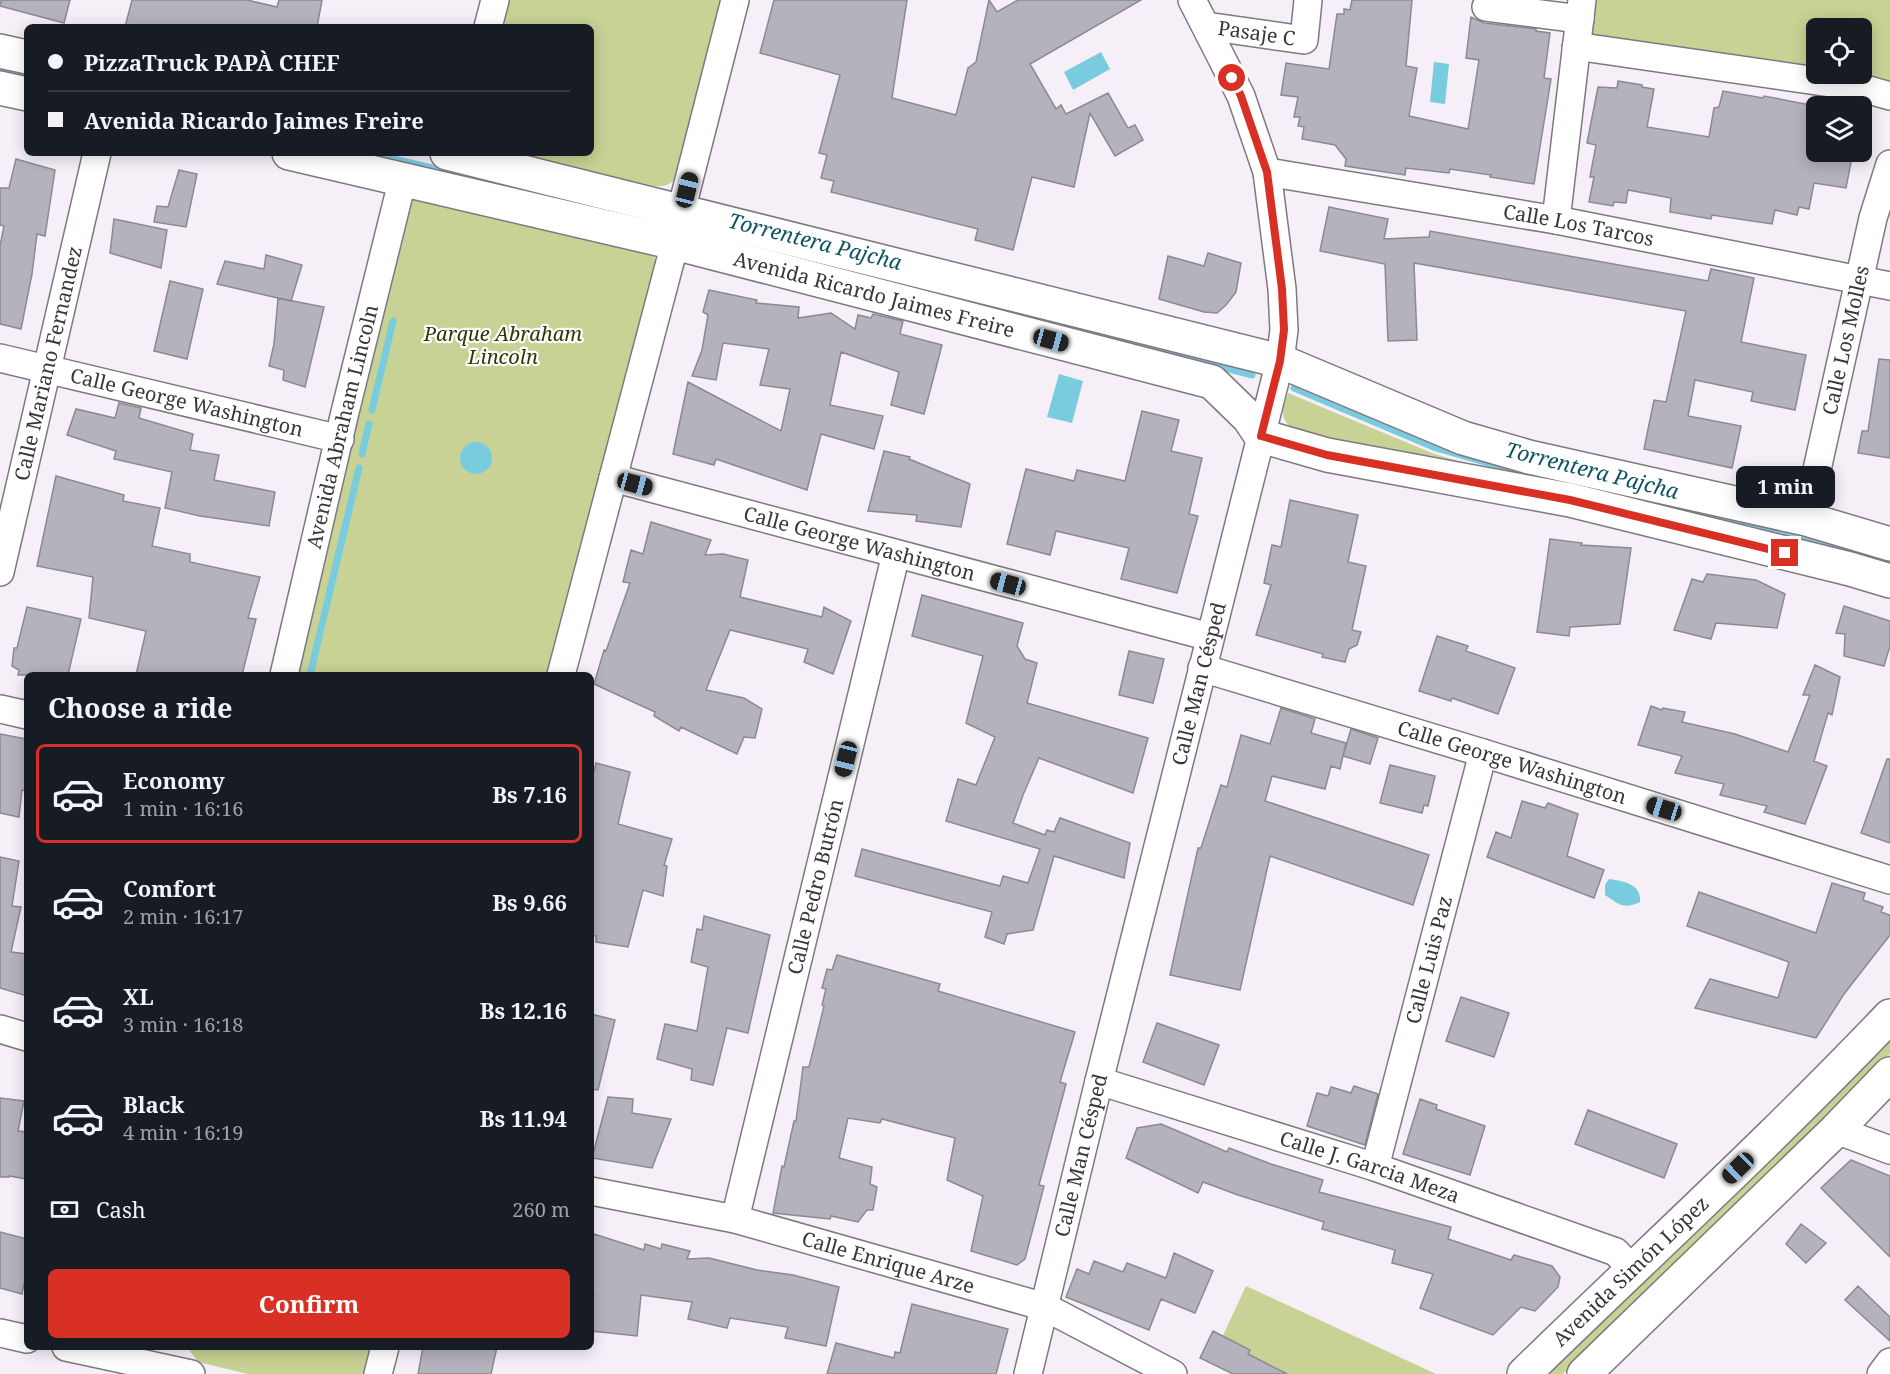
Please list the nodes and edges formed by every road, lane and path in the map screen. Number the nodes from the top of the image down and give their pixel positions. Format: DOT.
graph roads {
  1 [pos="495,0"];
  2 [pos="735,0"];
  3 [pos="1192,0"];
  4 [pos="1308,0"];
  5 [pos="1486,7"];
  6 [pos="1581,10"];
  7 [pos="489,24"];
  8 [pos="1206,26"];
  9 [pos="1576,48"];
  10 [pos="0,51"];
  11 [pos="24,56"];
  12 [pos="0,88"];
  13 [pos="24,93"];
  14 [pos="1890,96"];
  15 [pos="96,156"];
  16 [pos="303,156"];
  17 [pos="460,156"];
  18 [pos="1890,164"];
  19 [pos="1267,172"];
  20 [pos="403,178"];
  21 [pos="681,211"];
  22 [pos="1556,220"];
  23 [pos="675,243"];
  24 [pos="1859,281"];
  25 [pos="1890,286"];
  26 [pos="0,358"];
  27 [pos="1280,361"];
  28 [pos="48,369"];
  29 [pos="1261,436"];
  30 [pos="340,439"];
  31 [pos="613,478"];
  32 [pos="1806,519"];
  33 [pos="1890,544"];
  34 [pos="896,554"];
  35 [pos="0,572"];
  36 [pos="1890,581"];
  37 [pos="1210,637"];
  38 [pos="1202,668"];
  39 [pos="285,672"];
  40 [pos="562,672"];
  41 [pos="0,709"];
  42 [pos="24,714"];
  43 [pos="1483,753"];
  44 [pos="1890,880"];
  45 [pos="1890,1016"];
  46 [pos="0,1029"];
  47 [pos="24,1036"];
  48 [pos="1890,1074"];
  49 [pos="1099,1081"];
  50 [pos="1836,1130"];
  51 [pos="1890,1150"];
  52 [pos="1375,1167"];
  53 [pos="594,1192"];
  54 [pos="735,1219"];
  55 [pos="1632,1270"];
  56 [pos="1045,1307"];
  57 [pos="0,1333"];
  58 [pos="24,1338"];
  59 [pos="84,1350"];
  60 [pos="384,1350"];
  61 [pos="1890,1362"];
  62 [pos="177,1366"];
  63 [pos="378,1374"];
  64 [pos="1028,1374"];
  65 [pos="1173,1374"];
  66 [pos="1524,1374"];
  67 [pos="1584,1374"];
  68 [pos="1881,1374"];
  1 -- 7 [label="street"];
  2 -- 21 [label="street"];
  3 -- 8 [label="street, Calle Man Césped"];
  4 -- 8 [label="street, Pasaje C"];
  5 -- 6 [label="street"];
  6 -- 9 [label="street"];
  8 -- 19 [label="street, Calle Man Césped"];
  9 -- 14 [label="street"];
  9 -- 22 [label="street"];
  10 -- 11 [label="main road"];
  12 -- 13 [label="main road"];
  15 -- 28 [label="street, Calle Mariano Fernandez"];
  16 -- 20 [label="main road, Avenida Ricardo Jaimes Freire"];
  17 -- 21 [label="main road, Avenida Ricardo Jaimes Freire"];
  18 -- 24 [label="street, Calle Los Molles"];
  19 -- 22 [label="street, Calle Los Tarcos"];
  19 -- 27 [label="street, Calle Man Césped"];
  20 -- 23 [label="main road, Avenida Ricardo Jaimes Freire"];
  20 -- 30 [label="street, Avenida Abraham Lincoln"];
  21 -- 27 [label="main road, Avenida Ricardo Jaimes Freire"];
  22 -- 24 [label="street, Calle Los Tarcos"];
  23 -- 29 [label="main road, Avenida Ricardo Jaimes Freire"];
  23 -- 31 [label="street"];
  24 -- 25 [label="street, Calle Los Tarcos"];
  24 -- 32 [label="street, Calle Los Molles"];
  26 -- 28 [label="street, Calle George Washington"];
  27 -- 29 [label="street, Calle Man Césped"];
  27 -- 32 [label="main road, Avenida Ricardo Jaimes Freire"];
  28 -- 30 [label="street, Calle George Washington"];
  28 -- 35 [label="street, Calle Mariano Fernandez"];
  29 -- 36 [label="main road"];
  29 -- 37 [label="street, Calle Man Césped"];
  30 -- 39 [label="street, Avenida Abraham Lincoln"];
  31 -- 34 [label="street, Calle George Washington"];
  31 -- 40 [label="street"];
  32 -- 33 [label="main road, Avenida Ricardo Jaimes Freire"];
  34 -- 37 [label="street, Calle George Washington"];
  34 -- 54 [label="street, Calle Pedro Butrón"];
  37 -- 38 [label="street, Calle Man Césped"];
  38 -- 43 [label="street, Calle George Washington"];
  38 -- 49 [label="street, Calle Man Césped"];
  41 -- 42 [label="street"];
  43 -- 44 [label="street, Calle George Washington"];
  43 -- 52 [label="street, Calle Luis Paz"];
  45 -- 55 [label="main road, Avenida Simón López"];
  46 -- 47 [label="street"];
  48 -- 50 [label="main road, Avenida Simón López"];
  49 -- 52 [label="street, Calle J. Garcia Meza"];
  49 -- 56 [label="street, Calle Man Césped"];
  50 -- 51 [label="street"];
  50 -- 67 [label="main road, Avenida Simón López"];
  52 -- 55 [label="street, Calle J. Garcia Meza"];
  53 -- 54 [label="street, Calle Enrique Arze"];
  54 -- 56 [label="street, Calle Enrique Arze"];
  55 -- 66 [label="main road, Avenida Simón López"];
  56 -- 64 [label="street, Calle Man Césped"];
  56 -- 65 [label="street, Calle Enrique Arze"];
  57 -- 58 [label="street"];
  59 -- 62 [label="street"];
  60 -- 63 [label="street"];
  61 -- 68 [label="street"];
}
